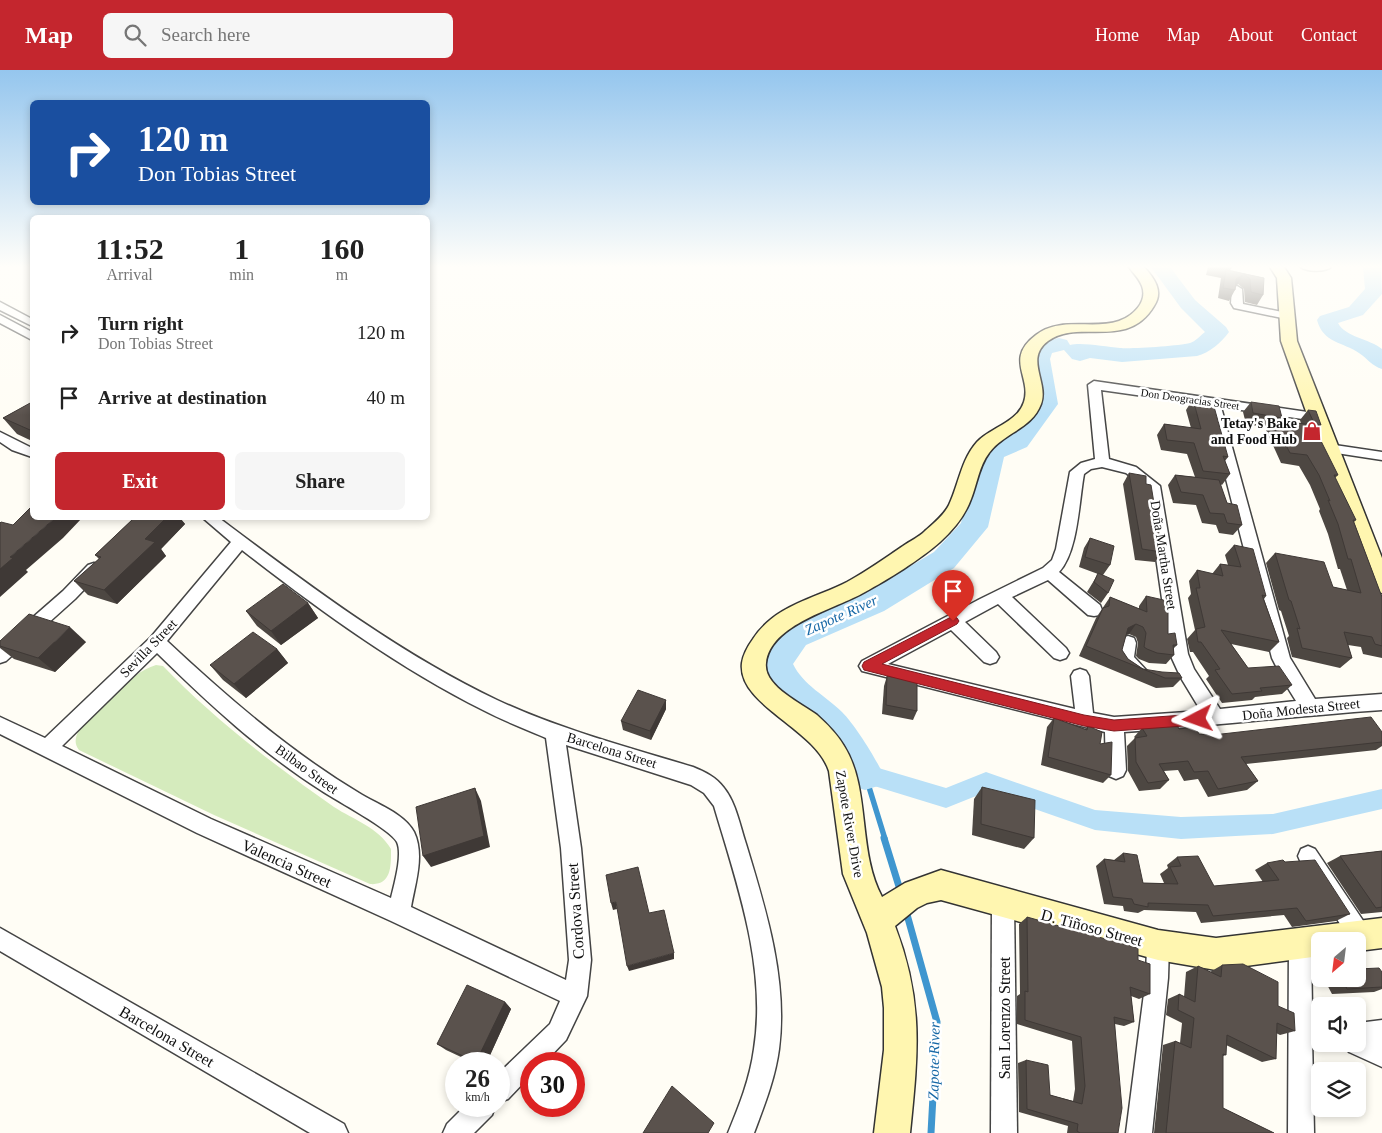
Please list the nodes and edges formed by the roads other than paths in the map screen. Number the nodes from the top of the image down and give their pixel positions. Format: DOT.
graph roads {
  1 [pos="1287,316"];
  2 [pos="1141,317"];
  3 [pos="0,318"];
  4 [pos="30,336"];
  5 [pos="1213,402"];
  6 [pos="1316,417"];
  7 [pos="0,436"];
  8 [pos="1328,448"];
  9 [pos="30,452"];
  10 [pos="1382,456"];
  11 [pos="1102,462"];
  12 [pos="213,520"];
  13 [pos="241,540"];
  14 [pos="107,556"];
  15 [pos="1049,572"];
  16 [pos="1382,586"];
  17 [pos="1000,596"];
  18 [pos="1094,610"];
  19 [pos="953,621"];
  20 [pos="157,642"];
  21 [pos="1128,643"];
  22 [pos="1060,653"];
  23 [pos="0,656"];
  24 [pos="990,657"];
  25 [pos="1170,673"];
  26 [pos="1080,676"];
  27 [pos="1382,702"];
  28 [pos="1310,707"];
  29 [pos="1215,718"];
  30 [pos="1084,720"];
  31 [pos="0,725"];
  32 [pos="1114,725"];
  33 [pos="555,733"];
  34 [pos="48,748"];
  35 [pos="1116,770"];
  36 [pos="1308,856"];
  37 [pos="1003,903"];
  38 [pos="399,913"];
  39 [pos="884,915"];
  40 [pos="1371,934"];
  41 [pos="0,939"];
  42 [pos="1300,944"];
  43 [pos="1158,945"];
  44 [pos="575,996"];
  45 [pos="1310,1022"];
  46 [pos="1382,1032"];
  47 [pos="1366,1034"];
  48 [pos="1366,1048"];
  49 [pos="1382,1055"];
  50 [pos="510,1079"];
  51 [pos="472,1117"];
  52 [pos="335,1133"];
  53 [pos="456,1133"];
  54 [pos="741,1133"];
  55 [pos="892,1133"];
  56 [pos="1004,1133"];
  57 [pos="1139,1133"];
  58 [pos="1301,1133"];
  1 -- 6 [label="street"];
  2 -- 39 [label="street, Zapote River Drive"];
  3 -- 4 [label="street"];
  5 -- 6 [label="street, Don Deogracias Street"];
  5 -- 11 [label="street, Don Deogracias Street"];
  5 -- 28 [label="street"];
  6 -- 8 [label="street"];
  7 -- 9 [label="street"];
  8 -- 10 [label="street"];
  8 -- 16 [label="street"];
  11 -- 15 [label="street"];
  11 -- 25 [label="street, Doña Martha Street"];
  12 -- 13 [label="street, Barcelona Street"];
  13 -- 20 [label="street, Sevilla Street"];
  13 -- 33 [label="street, Barcelona Street"];
  14 -- 23 [label="street"];
  15 -- 17 [label="street"];
  15 -- 18 [label="street"];
  17 -- 19 [label="street"];
  17 -- 22 [label="street"];
  19 -- 24 [label="street"];
  19 -- 30 [label="street, Doña Modesta Street"];
  20 -- 34 [label="street, Sevilla Street"];
  20 -- 38 [label="street, Bilbao Street"];
  21 -- 25 [label="street"];
  25 -- 29 [label="street, Doña Martha Street"];
  26 -- 30 [label="street"];
  27 -- 28 [label="street, Doña Modesta Street"];
  28 -- 29 [label="street, Doña Modesta Street"];
  29 -- 32 [label="street, Doña Modesta Street"];
  30 -- 32 [label="street, Doña Modesta Street"];
  31 -- 34 [label="street, Valencia Street"];
  32 -- 35 [label="street"];
  33 -- 44 [label="street, Cordova Street"];
  33 -- 54 [label="street, Barcelona Street"];
  34 -- 38 [label="street, Valencia Street"];
  36 -- 40 [label="street"];
  37 -- 39 [label="street, D. Tiñoso Street"];
  37 -- 43 [label="street, D. Tiñoso Street"];
  37 -- 56 [label="street, San Lorenzo Street"];
  38 -- 44 [label="street, Valencia Street"];
  39 -- 55 [label="street, Zapote River Drive"];
  40 -- 42 [label="street, D. Tiñoso Street"];
  41 -- 52 [label="street, Barcelona Street"];
  42 -- 43 [label="street, D. Tiñoso Street"];
  42 -- 45 [label="street"];
  43 -- 57 [label="street"];
  44 -- 50 [label="street, Cordova Street"];
  45 -- 58 [label="street"];
  46 -- 47 [label="street"];
  48 -- 49 [label="street"];
  51 -- 53 [label="street"];
}
